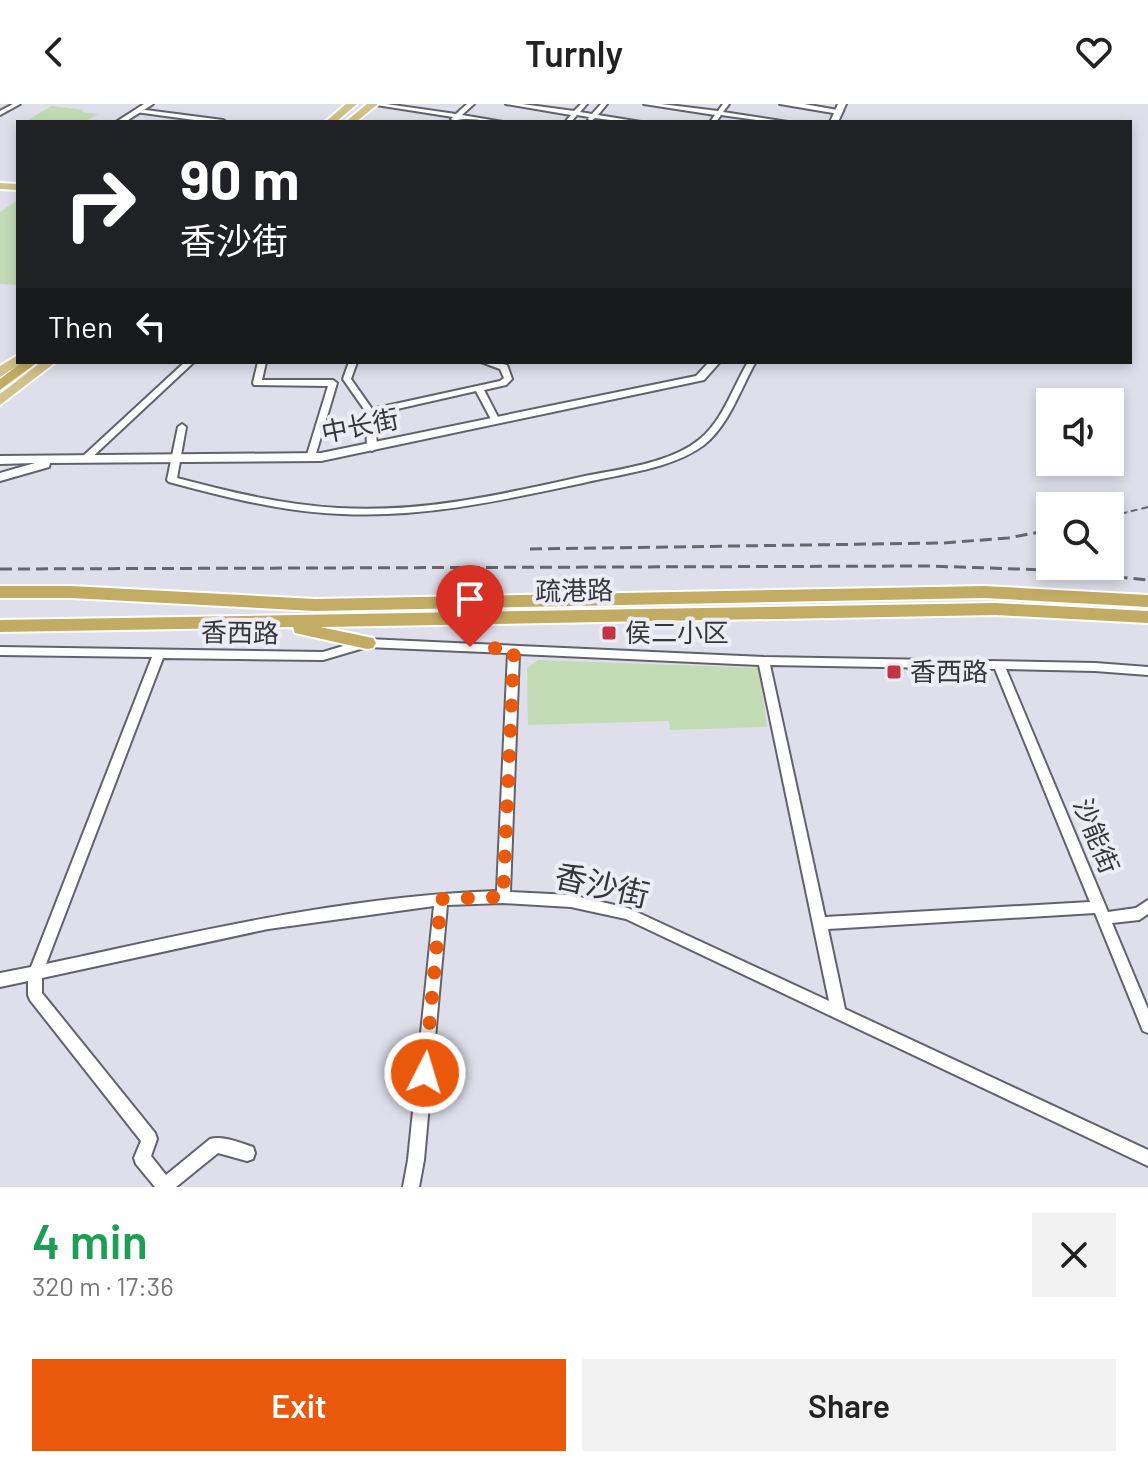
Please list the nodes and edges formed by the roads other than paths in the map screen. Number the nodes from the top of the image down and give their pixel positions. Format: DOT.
graph roads {
  1 [pos="17,104"];
  2 [pos="352,104"];
  3 [pos="373,104"];
  4 [pos="471,104"];
  5 [pos="509,104"];
  6 [pos="584,104"];
  7 [pos="604,104"];
  8 [pos="647,104"];
  9 [pos="726,104"];
  10 [pos="784,104"];
  11 [pos="148,105"];
  12 [pos="136,108"];
  13 [pos="840,108"];
  14 [pos="0,113"];
  15 [pos="576,113"];
  16 [pos="719,114"];
  17 [pos="457,116"];
  18 [pos="593,116"];
  19 [pos="211,120"];
  20 [pos="332,120"];
  21 [pos="353,120"];
  22 [pos="453,120"];
  23 [pos="486,120"];
  24 [pos="570,120"];
  25 [pos="589,120"];
  26 [pos="623,120"];
  27 [pos="714,120"];
  28 [pos="768,120"];
  29 [pos="16,361"];
  30 [pos="28,364"];
  31 [pos="46,364"];
  32 [pos="188,364"];
  33 [pos="262,364"];
  34 [pos="352,364"];
  35 [pos="493,364"];
  36 [pos="713,364"];
  37 [pos="750,364"];
  38 [pos="0,373"];
  39 [pos="0,386"];
  40 [pos="479,389"];
  41 [pos="0,401"];
  42 [pos="370,412"];
  43 [pos="496,421"];
  44 [pos="182,427"];
  45 [pos="372,448"];
  46 [pos="311,458"];
  47 [pos="61,459"];
  48 [pos="85,459"];
  49 [pos="174,459"];
  50 [pos="0,460"];
  51 [pos="0,477"];
  52 [pos="0,592"];
  53 [pos="1148,601"];
  54 [pos="0,604"];
  55 [pos="315,605"];
  56 [pos="1148,617"];
  57 [pos="271,623"];
  58 [pos="0,626"];
  59 [pos="367,643"];
  60 [pos="514,649"];
  61 [pos="0,651"];
  62 [pos="159,654"];
  63 [pos="764,661"];
  64 [pos="999,665"];
  65 [pos="1148,671"];
  66 [pos="503,897"];
  67 [pos="441,899"];
  68 [pos="1148,906"];
  69 [pos="1101,913"];
  70 [pos="820,923"];
  71 [pos="35,974"];
  72 [pos="0,980"];
  73 [pos="839,1013"];
  74 [pos="1148,1026"];
  75 [pos="247,1153"];
  76 [pos="1148,1158"];
  77 [pos="411,1187"];
  1 -- 14 [label="street"];
  2 -- 20 [label="main road"];
  3 -- 17 [label="street"];
  3 -- 21 [label="main road"];
  4 -- 17 [label="street"];
  5 -- 15 [label="street"];
  6 -- 15 [label="street"];
  7 -- 18 [label="street"];
  8 -- 16 [label="street"];
  9 -- 16 [label="street"];
  10 -- 13 [label="main road"];
  11 -- 12 [label="street"];
  12 -- 19 [label="street"];
  15 -- 18 [label="street"];
  15 -- 24 [label="street"];
  16 -- 27 [label="street"];
  16 -- 28 [label="street"];
  17 -- 22 [label="street"];
  17 -- 23 [label="street"];
  18 -- 25 [label="street"];
  18 -- 26 [label="street"];
  29 -- 38 [label="main road"];
  30 -- 39 [label="highway"];
  31 -- 41 [label="main road"];
  32 -- 48 [label="street"];
  33 -- 46 [label="street"];
  34 -- 42 [label="street"];
  35 -- 40 [label="street"];
  36 -- 43 [label="street, 中长街"];
  37 -- 49 [label="street"];
  40 -- 42 [label="street"];
  40 -- 43 [label="street"];
  42 -- 45 [label="street"];
  43 -- 45 [label="street, 中长街"];
  44 -- 49 [label="street"];
  45 -- 46 [label="street, 中长街"];
  46 -- 49 [label="street, 中长街"];
  47 -- 48 [label="street, 中长街"];
  47 -- 50 [label="street, 中长街"];
  47 -- 51 [label="street"];
  48 -- 49 [label="street, 中长街"];
  52 -- 55 [label="highway"];
  53 -- 55 [label="highway"];
  54 -- 55 [label="highway"];
  56 -- 57 [label="highway, 疏港路"];
  57 -- 58 [label="highway, 疏港路"];
  57 -- 59 [label="highway"];
  59 -- 60 [label="street, 香西路"];
  59 -- 62 [label="street, 香西路"];
  60 -- 63 [label="street, 香西路"];
  60 -- 66 [label="street"];
  61 -- 62 [label="street, 香西路"];
  62 -- 71 [label="street"];
  63 -- 64 [label="street, 香西路"];
  63 -- 70 [label="street"];
  64 -- 65 [label="street, 香西路"];
  64 -- 69 [label="street, 沙能街"];
  66 -- 67 [label="street, 香沙街"];
  66 -- 73 [label="street, 香沙街"];
  67 -- 71 [label="street, 香沙街"];
  67 -- 77 [label="street"];
  68 -- 69 [label="street"];
  69 -- 70 [label="street"];
  69 -- 74 [label="street, 沙能街"];
  70 -- 73 [label="street"];
  71 -- 72 [label="street, 香沙街"];
  71 -- 75 [label="street"];
  73 -- 76 [label="street, 香沙街"];
}
